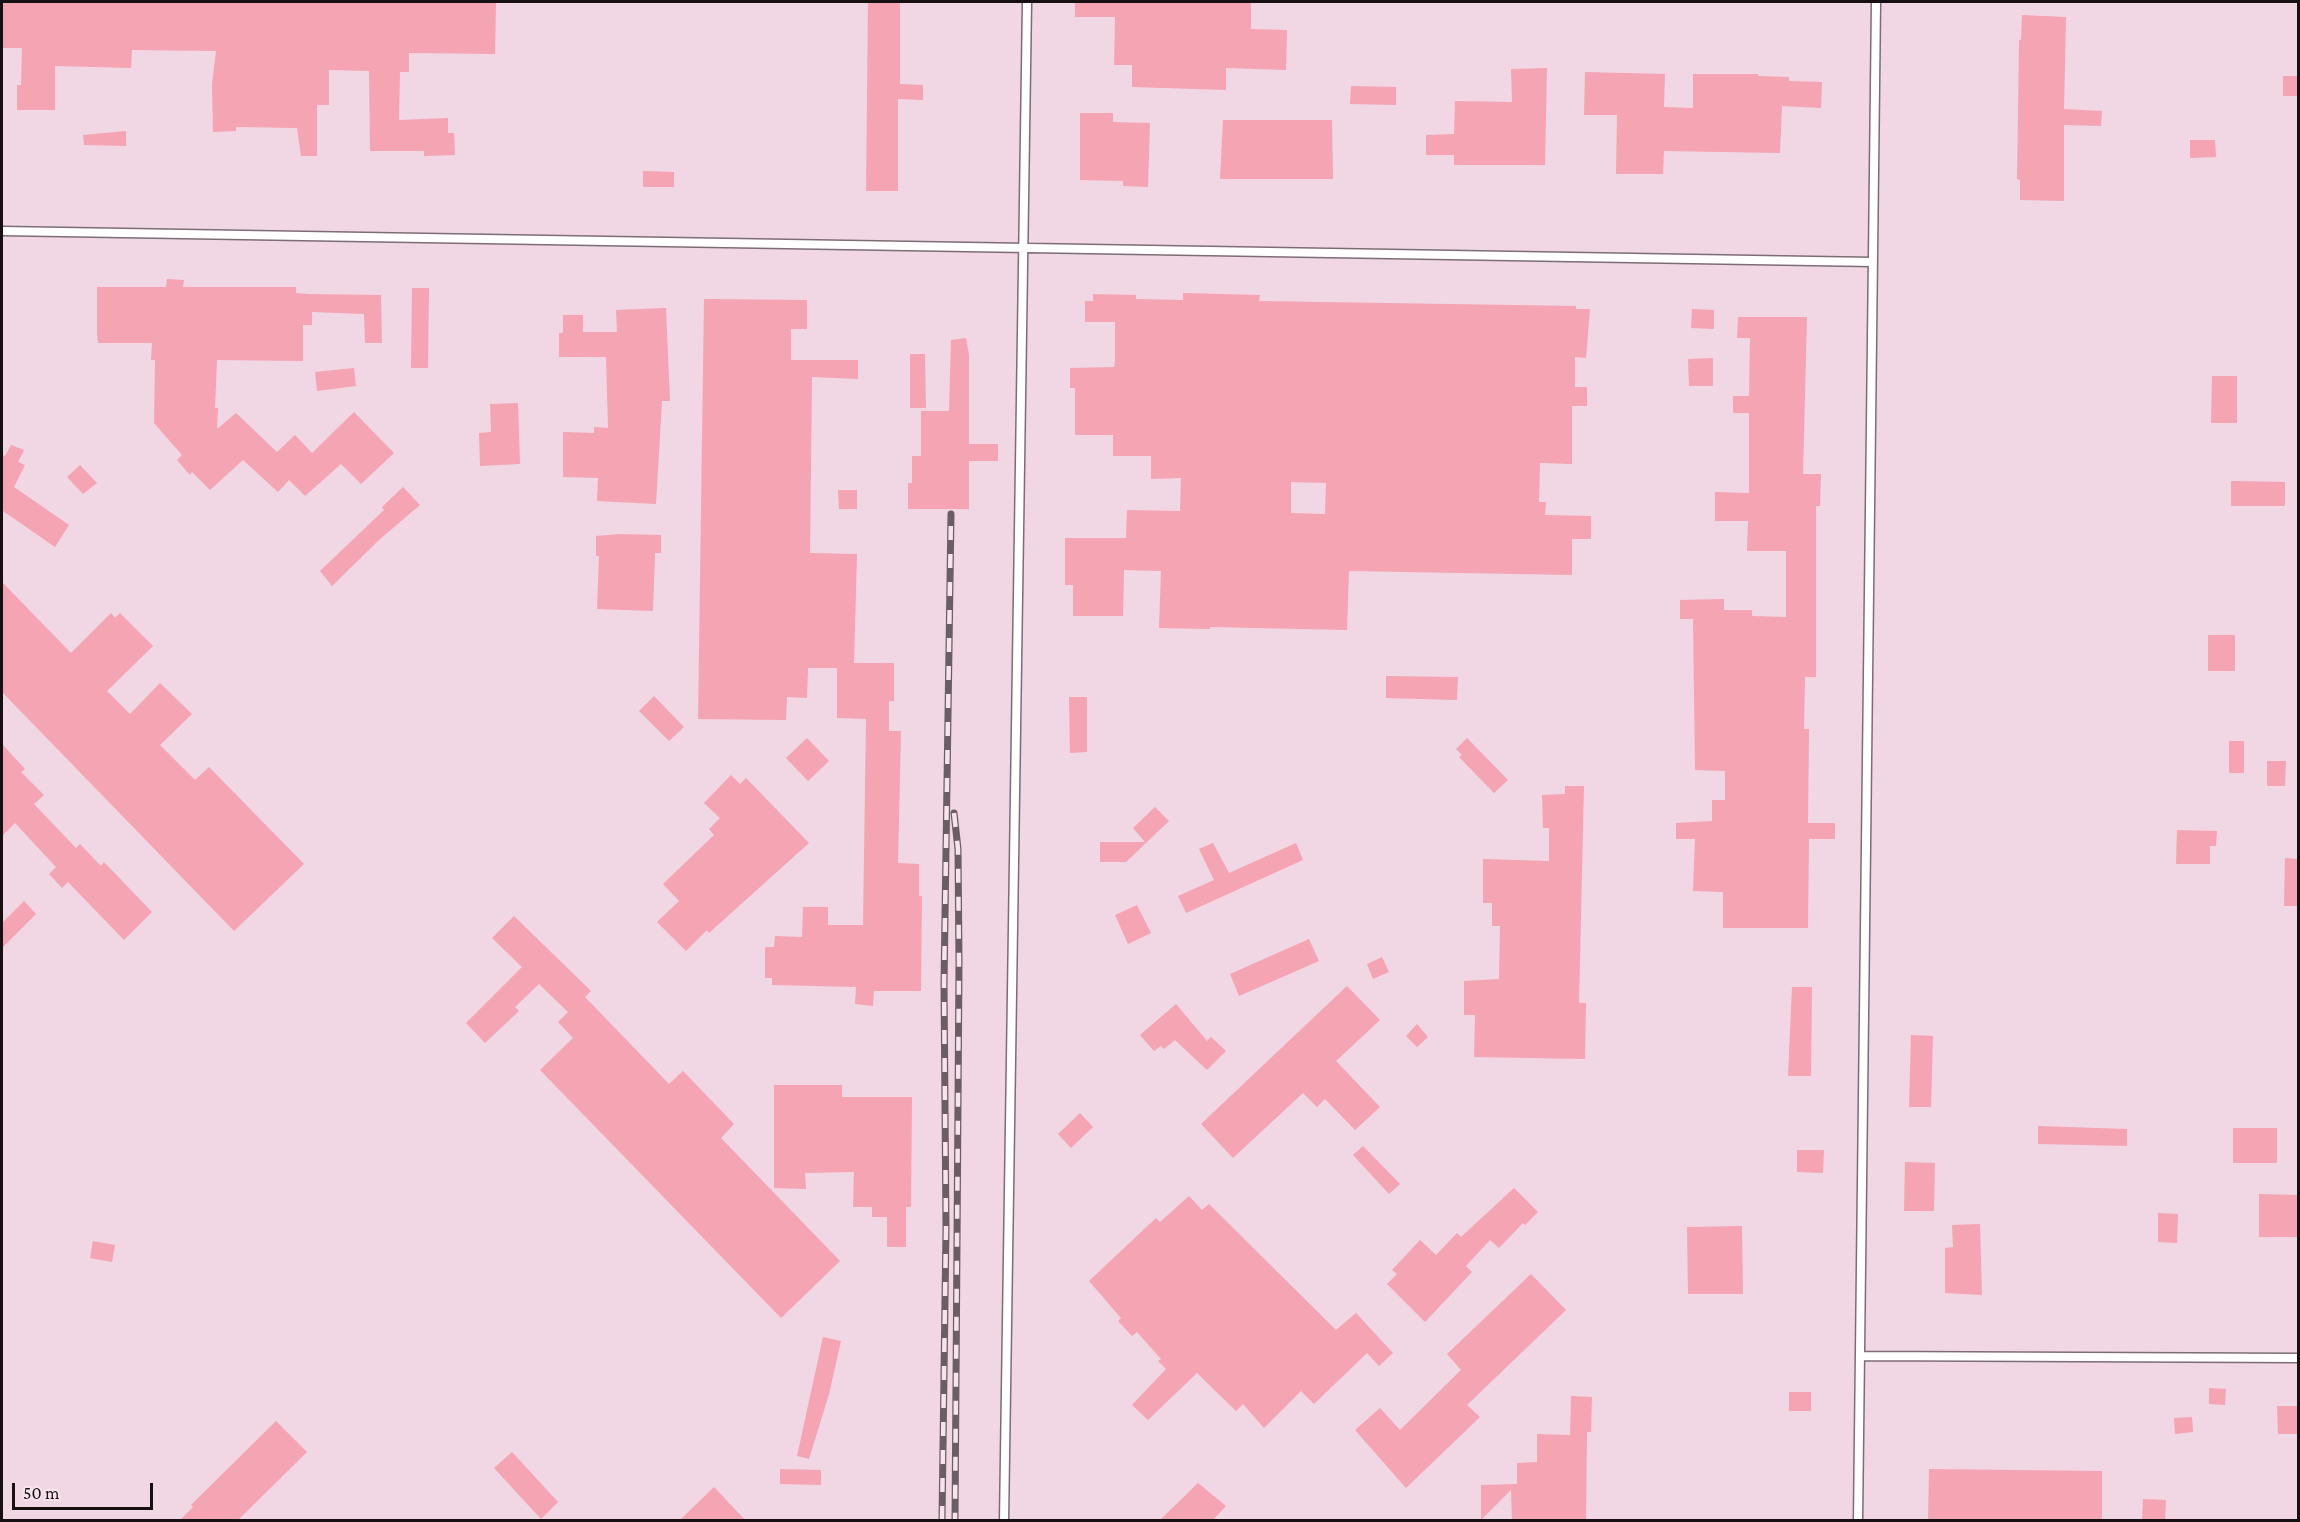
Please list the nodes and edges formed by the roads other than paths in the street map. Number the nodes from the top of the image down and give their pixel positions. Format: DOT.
graph roads {
  1 [pos="1027,2"];
  2 [pos="1876,2"];
  3 [pos="2,231"];
  4 [pos="1023,248"];
  5 [pos="1874,262"];
  6 [pos="1860,1356"];
  7 [pos="2298,1358"];
  8 [pos="1004,1521"];
  9 [pos="1858,1521"];
  1 -- 4 [label="lane"];
  2 -- 5 [label="lane"];
  3 -- 4 [label="lane"];
  4 -- 5 [label="lane"];
  4 -- 8 [label="lane"];
  5 -- 6 [label="lane"];
  6 -- 7 [label="lane"];
  6 -- 9 [label="lane"];
}
